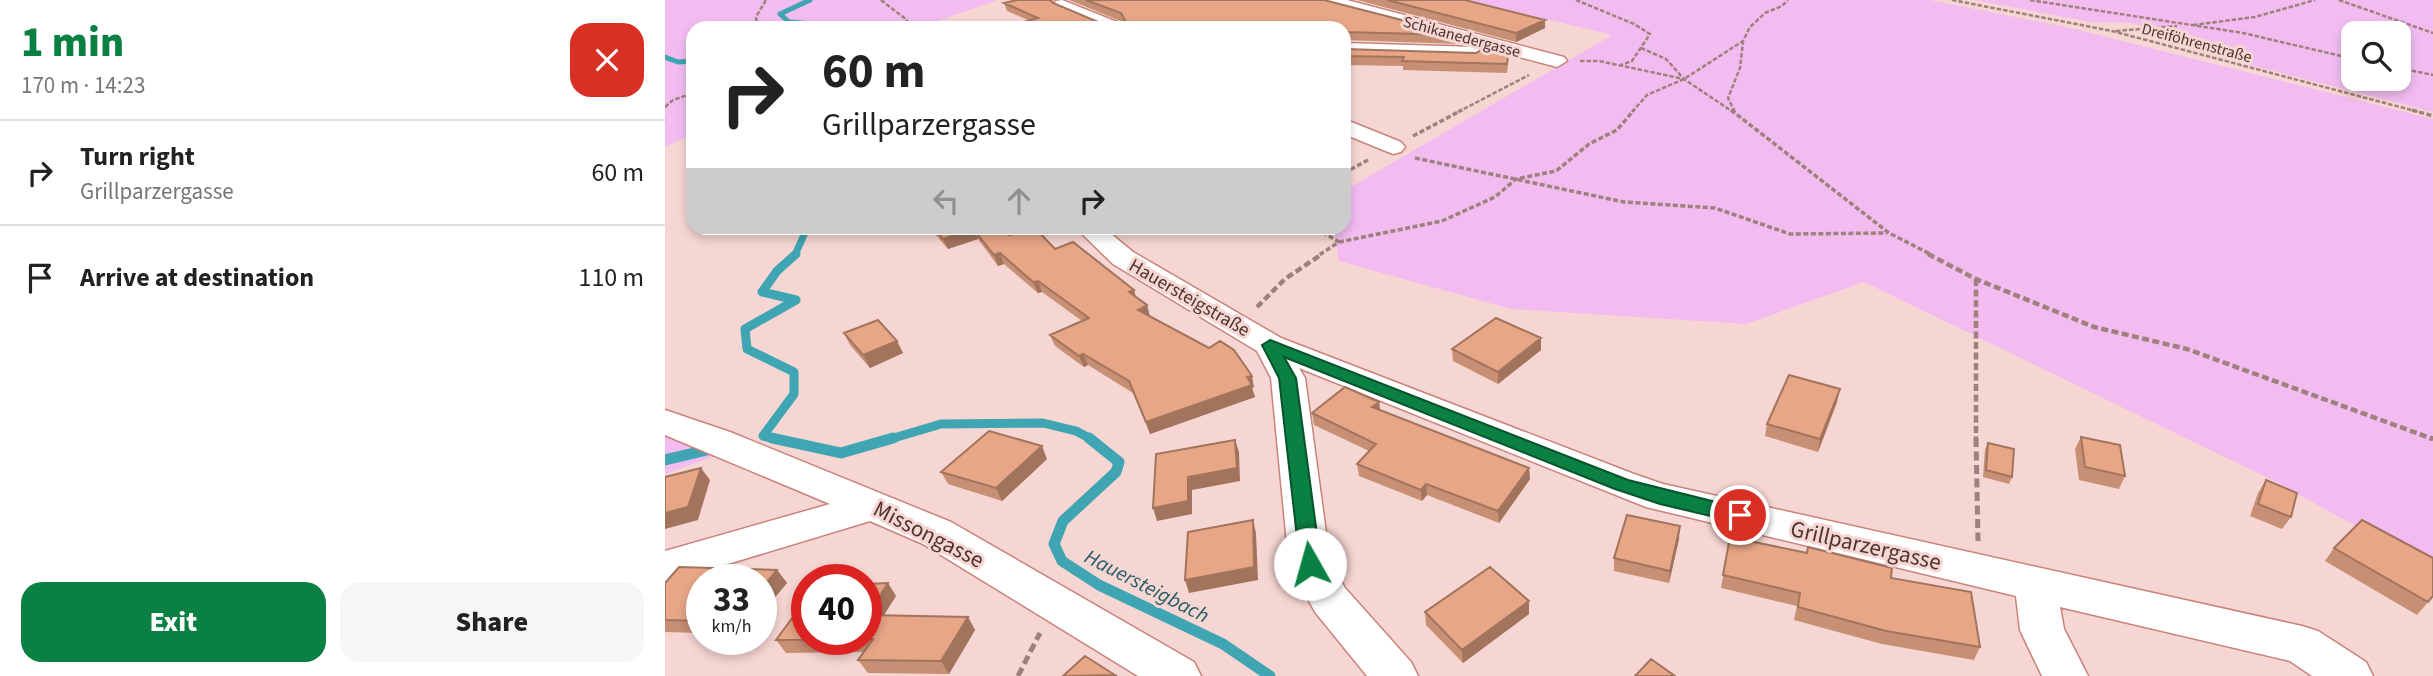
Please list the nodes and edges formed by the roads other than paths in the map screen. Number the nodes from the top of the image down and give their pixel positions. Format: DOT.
graph roads {
  1 [pos="1327,0"];
  2 [pos="1062,5"];
  3 [pos="1100,21"];
  4 [pos="1504,47"];
  5 [pos="1351,49"];
  6 [pos="1557,61"];
  7 [pos="1351,129"];
  8 [pos="1393,146"];
  9 [pos="1097,235"];
  10 [pos="1254,335"];
  11 [pos="665,422"];
  12 [pos="874,505"];
  13 [pos="665,567"];
  14 [pos="2036,585"];
  15 [pos="1178,676"];
  16 [pos="1395,676"];
  17 [pos="2065,676"];
  18 [pos="2350,676"];
  1 -- 4 [label="street, Schikanedergasse"];
  2 -- 3 [label="street"];
  4 -- 5 [label="street"];
  4 -- 6 [label="street, Schikanedergasse"];
  7 -- 8 [label="street"];
  9 -- 10 [label="street, Hauersteigstraße"];
  10 -- 14 [label="street, Grillparzergasse"];
  10 -- 16 [label="street, Hauersteigstraße"];
  11 -- 12 [label="street, Missongasse"];
  12 -- 13 [label="street"];
  12 -- 15 [label="street, Missongasse"];
  14 -- 17 [label="street"];
  14 -- 18 [label="street, Grillparzergasse"];
}
